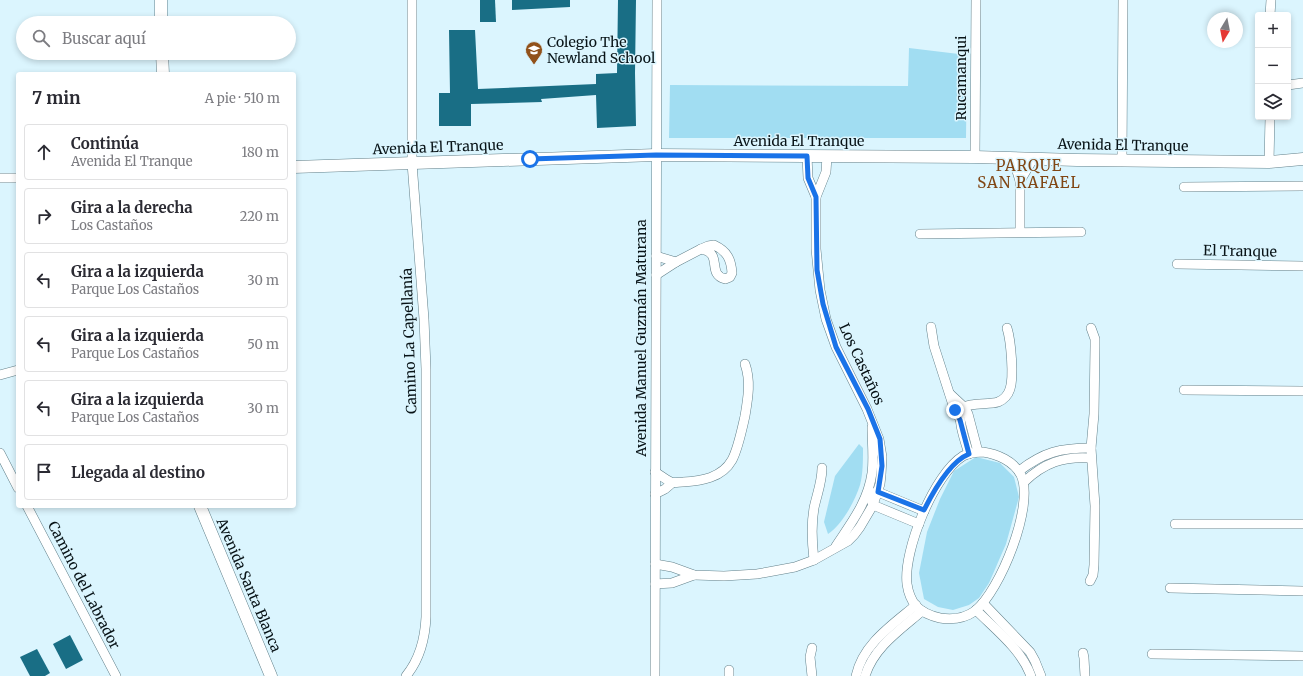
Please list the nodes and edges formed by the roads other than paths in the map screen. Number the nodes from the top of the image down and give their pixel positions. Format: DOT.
graph roads {
  1 [pos="161,0"];
  2 [pos="412,0"];
  3 [pos="656,0"];
  4 [pos="976,0"];
  5 [pos="1123,0"];
  6 [pos="1270,0"];
  7 [pos="1270,12"];
  8 [pos="161,16"];
  9 [pos="162,60"];
  10 [pos="163,72"];
  11 [pos="1303,83"];
  12 [pos="1291,85"];
  13 [pos="1270,120"];
  14 [pos="656,155"];
  15 [pos="807,156"];
  16 [pos="827,156"];
  17 [pos="975,157"];
  18 [pos="1013,158"];
  19 [pos="1033,159"];
  20 [pos="1303,159"];
  21 [pos="1122,160"];
  22 [pos="1269,162"];
  23 [pos="412,163"];
  24 [pos="296,167"];
  25 [pos="0,178"];
  26 [pos="16,178"];
  27 [pos="1020,181"];
  28 [pos="1303,186"];
  29 [pos="1184,187"];
  30 [pos="816,197"];
  31 [pos="1020,232"];
  32 [pos="1081,232"];
  33 [pos="920,234"];
  34 [pos="701,249"];
  35 [pos="656,256"];
  36 [pos="676,262"];
  37 [pos="1177,264"];
  38 [pos="1303,266"];
  39 [pos="656,275"];
  40 [pos="931,327"];
  41 [pos="1007,328"];
  42 [pos="1091,328"];
  43 [pos="745,364"];
  44 [pos="16,371"];
  45 [pos="0,375"];
  46 [pos="1184,390"];
  47 [pos="1303,391"];
  48 [pos="950,394"];
  49 [pos="984,405"];
  50 [pos="964,407"];
  51 [pos="960,420"];
  52 [pos="970,421"];
  53 [pos="872,424"];
  54 [pos="0,453"];
  55 [pos="973,453"];
  56 [pos="1091,453"];
  57 [pos="822,468"];
  58 [pos="1019,471"];
  59 [pos="655,472"];
  60 [pos="672,482"];
  61 [pos="1024,482"];
  62 [pos="16,484"];
  63 [pos="878,492"];
  64 [pos="655,494"];
  65 [pos="867,494"];
  66 [pos="873,505"];
  67 [pos="29,508"];
  68 [pos="201,508"];
  69 [pos="924,510"];
  70 [pos="919,524"];
  71 [pos="1175,524"];
  72 [pos="1303,524"];
  73 [pos="834,548"];
  74 [pos="814,560"];
  75 [pos="655,564"];
  76 [pos="694,576"];
  77 [pos="1090,581"];
  78 [pos="655,584"];
  79 [pos="1170,588"];
  80 [pos="1303,591"];
  81 [pos="983,603"];
  82 [pos="919,608"];
  83 [pos="976,610"];
  84 [pos="812,648"];
  85 [pos="1083,653"];
  86 [pos="1152,654"];
  87 [pos="1303,656"];
  88 [pos="116,676"];
  89 [pos="271,676"];
  90 [pos="406,676"];
  91 [pos="654,676"];
  92 [pos="812,676"];
  93 [pos="856,676"];
  94 [pos="865,676"];
  95 [pos="1031,676"];
  96 [pos="1041,676"];
  97 [pos="1085,676"];
  1 -- 8 [label="main road"];
  2 -- 23 [label="street, Camino La Capellanía"];
  3 -- 14 [label="street, Avenida Manuel Guzmán Maturana"];
  4 -- 17 [label="street, Rucamanqui"];
  5 -- 21 [label="street"];
  6 -- 7 [label="street"];
  9 -- 10 [label="main road"];
  11 -- 12 [label="street"];
  13 -- 22 [label="street"];
  14 -- 15 [label="main road, Avenida El Tranque"];
  14 -- 23 [label="main road, Avenida El Tranque"];
  14 -- 35 [label="street, Avenida Manuel Guzmán Maturana"];
  15 -- 16 [label="main road, Avenida El Tranque"];
  15 -- 30 [label="street, Los Castaños"];
  16 -- 17 [label="main road, Avenida El Tranque"];
  16 -- 30 [label="street, Los Castaños"];
  17 -- 18 [label="main road, Avenida El Tranque"];
  18 -- 19 [label="main road, Avenida El Tranque"];
  18 -- 27 [label="street"];
  19 -- 21 [label="main road, Avenida El Tranque"];
  19 -- 27 [label="street"];
  20 -- 22 [label="main road, Avenida El Tranque"];
  21 -- 22 [label="main road, Avenida El Tranque"];
  23 -- 24 [label="main road, Avenida El Tranque"];
  23 -- 90 [label="street, Camino La Capellanía"];
  25 -- 26 [label="street"];
  27 -- 31 [label="street"];
  28 -- 29 [label="street"];
  30 -- 53 [label="street, Los Castaños"];
  31 -- 32 [label="street"];
  31 -- 33 [label="street"];
  34 -- 36 [label="street"];
  35 -- 36 [label="street"];
  35 -- 39 [label="street, Avenida Manuel Guzmán Maturana"];
  36 -- 39 [label="street"];
  37 -- 38 [label="street, El Tranque"];
  39 -- 59 [label="street, Avenida Manuel Guzmán Maturana"];
  40 -- 48 [label="street"];
  41 -- 49 [label="street"];
  42 -- 56 [label="street"];
  43 -- 60 [label="street"];
  44 -- 45 [label="street"];
  46 -- 47 [label="street"];
  48 -- 50 [label="street"];
  48 -- 51 [label="street"];
  49 -- 50 [label="street"];
  49 -- 52 [label="street"];
  50 -- 51 [label="street"];
  50 -- 52 [label="street"];
  51 -- 55 [label="street"];
  52 -- 55 [label="street"];
  53 -- 63 [label="street, Los Castaños"];
  53 -- 65 [label="street, Los Castaños"];
  54 -- 62 [label="street"];
  55 -- 58 [label="street"];
  55 -- 69 [label="street"];
  56 -- 58 [label="street"];
  56 -- 61 [label="street"];
  56 -- 77 [label="street"];
  57 -- 74 [label="street"];
  58 -- 61 [label="street"];
  59 -- 60 [label="street"];
  59 -- 64 [label="street, Avenida Manuel Guzmán Maturana"];
  60 -- 64 [label="street"];
  61 -- 81 [label="street"];
  63 -- 65 [label="street"];
  63 -- 66 [label="street, Los Castaños"];
  63 -- 69 [label="street"];
  64 -- 75 [label="street, Avenida Manuel Guzmán Maturana"];
  65 -- 66 [label="street"];
  65 -- 73 [label="street, Los Castaños"];
  66 -- 70 [label="street"];
  66 -- 73 [label="street, Los Castaños"];
  67 -- 88 [label="street, Camino del Labrador"];
  68 -- 89 [label="main road, Avenida Santa Blanca"];
  69 -- 70 [label="street"];
  70 -- 82 [label="street"];
  71 -- 72 [label="street"];
  73 -- 74 [label="street, Los Castaños"];
  74 -- 76 [label="street, Los Castaños"];
  75 -- 76 [label="street, Los Castaños"];
  75 -- 78 [label="street, Avenida Manuel Guzmán Maturana"];
  76 -- 78 [label="street, Los Castaños"];
  78 -- 91 [label="street, Avenida Manuel Guzmán Maturana"];
  79 -- 80 [label="street"];
  81 -- 83 [label="street"];
  81 -- 96 [label="street"];
  82 -- 83 [label="street"];
  82 -- 93 [label="street"];
  82 -- 94 [label="street"];
  83 -- 95 [label="street"];
  84 -- 92 [label="street"];
  85 -- 97 [label="street"];
  86 -- 87 [label="street"];
}
